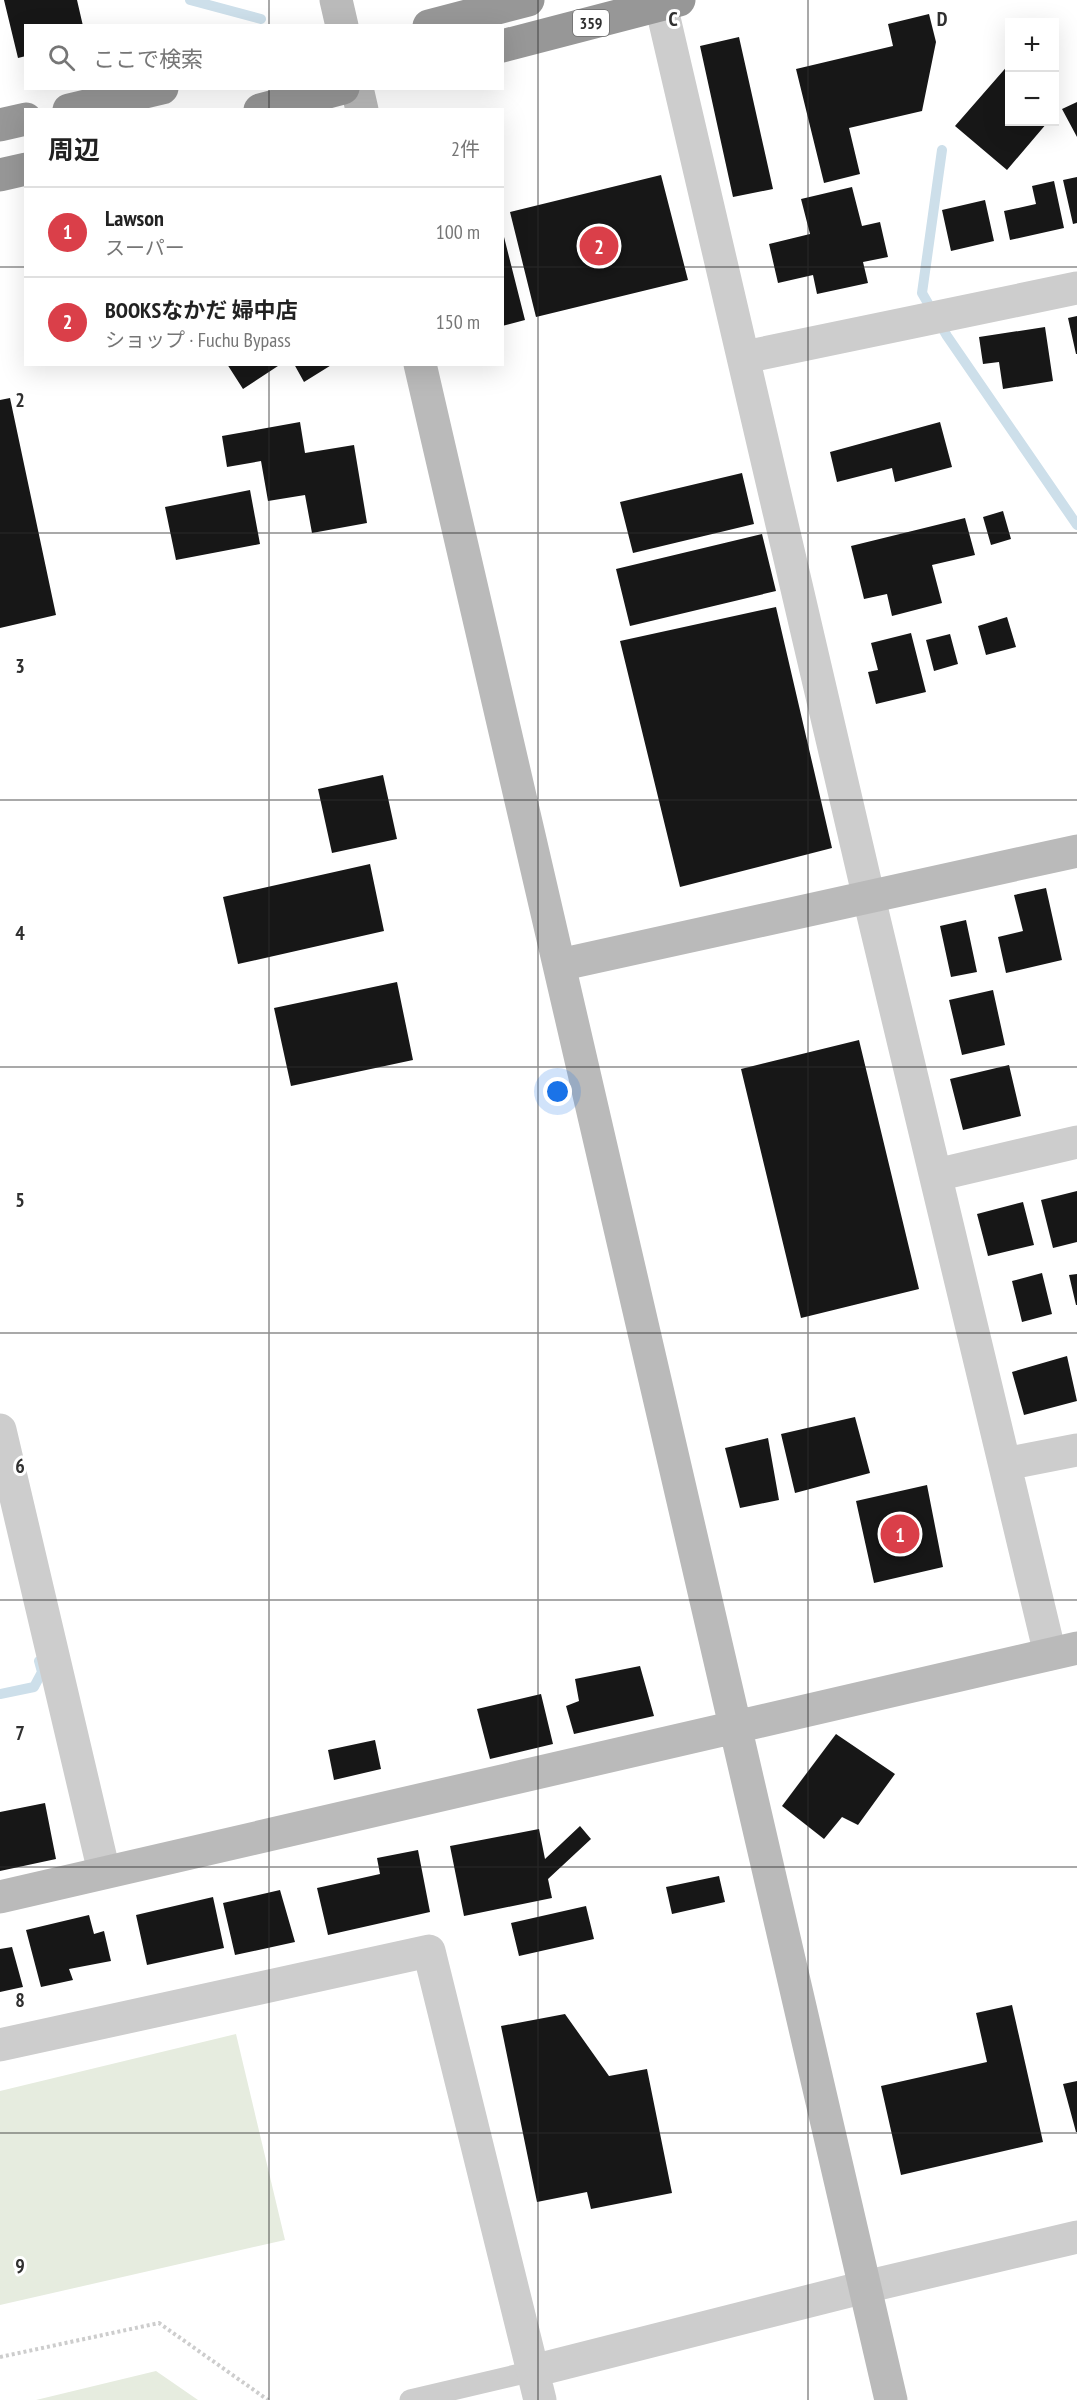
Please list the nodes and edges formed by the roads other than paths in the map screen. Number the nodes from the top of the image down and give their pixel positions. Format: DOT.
graph roads {
  1 [pos="336,0"];
  2 [pos="528,0"];
  3 [pos="670,2"];
  4 [pos="342,24"];
  5 [pos="437,24"];
  6 [pos="504,45"];
  7 [pos="154,90"];
  8 [pos="335,90"];
  9 [pos="357,90"];
  10 [pos="77,108"];
  11 [pos="268,108"];
  12 [pos="362,108"];
  13 [pos="24,119"];
  14 [pos="0,125"];
  15 [pos="24,169"];
  16 [pos="0,175"];
  17 [pos="1077,288"];
  18 [pos="745,357"];
  19 [pos="420,366"];
  20 [pos="1077,851"];
  21 [pos="869,898"];
  22 [pos="559,966"];
  23 [pos="1077,1142"];
  24 [pos="936,1175"];
  25 [pos="0,1430"];
  26 [pos="1077,1450"];
  27 [pos="1005,1464"];
  28 [pos="1064,1651"];
  29 [pos="735,1728"];
  30 [pos="104,1872"];
  31 [pos="0,1897"];
  32 [pos="0,2045"];
  33 [pos="1077,2237"];
  34 [pos="865,2287"];
  35 [pos="536,2386"];
  36 [pos="410,2400"];
  37 [pos="891,2400"];
  1 -- 4 [label="street"];
  2 -- 5 [label="highway"];
  3 -- 6 [label="highway, 359"];
  3 -- 18 [label="street"];
  7 -- 10 [label="highway"];
  8 -- 11 [label="highway"];
  9 -- 12 [label="street"];
  13 -- 14 [label="highway"];
  15 -- 16 [label="highway"];
  17 -- 18 [label="street"];
  18 -- 21 [label="street"];
  19 -- 22 [label="street"];
  20 -- 21 [label="street"];
  21 -- 22 [label="street"];
  21 -- 24 [label="street"];
  22 -- 29 [label="street"];
  23 -- 24 [label="street"];
  24 -- 27 [label="street"];
  25 -- 30 [label="street"];
  26 -- 27 [label="street"];
  27 -- 28 [label="street"];
  28 -- 29 [label="street"];
  29 -- 30 [label="street"];
  29 -- 34 [label="street"];
  30 -- 31 [label="street"];
  32 -- 35 [label="street"];
  33 -- 34 [label="street"];
  34 -- 35 [label="street"];
  34 -- 37 [label="street"];
  35 -- 36 [label="lane"];
}
